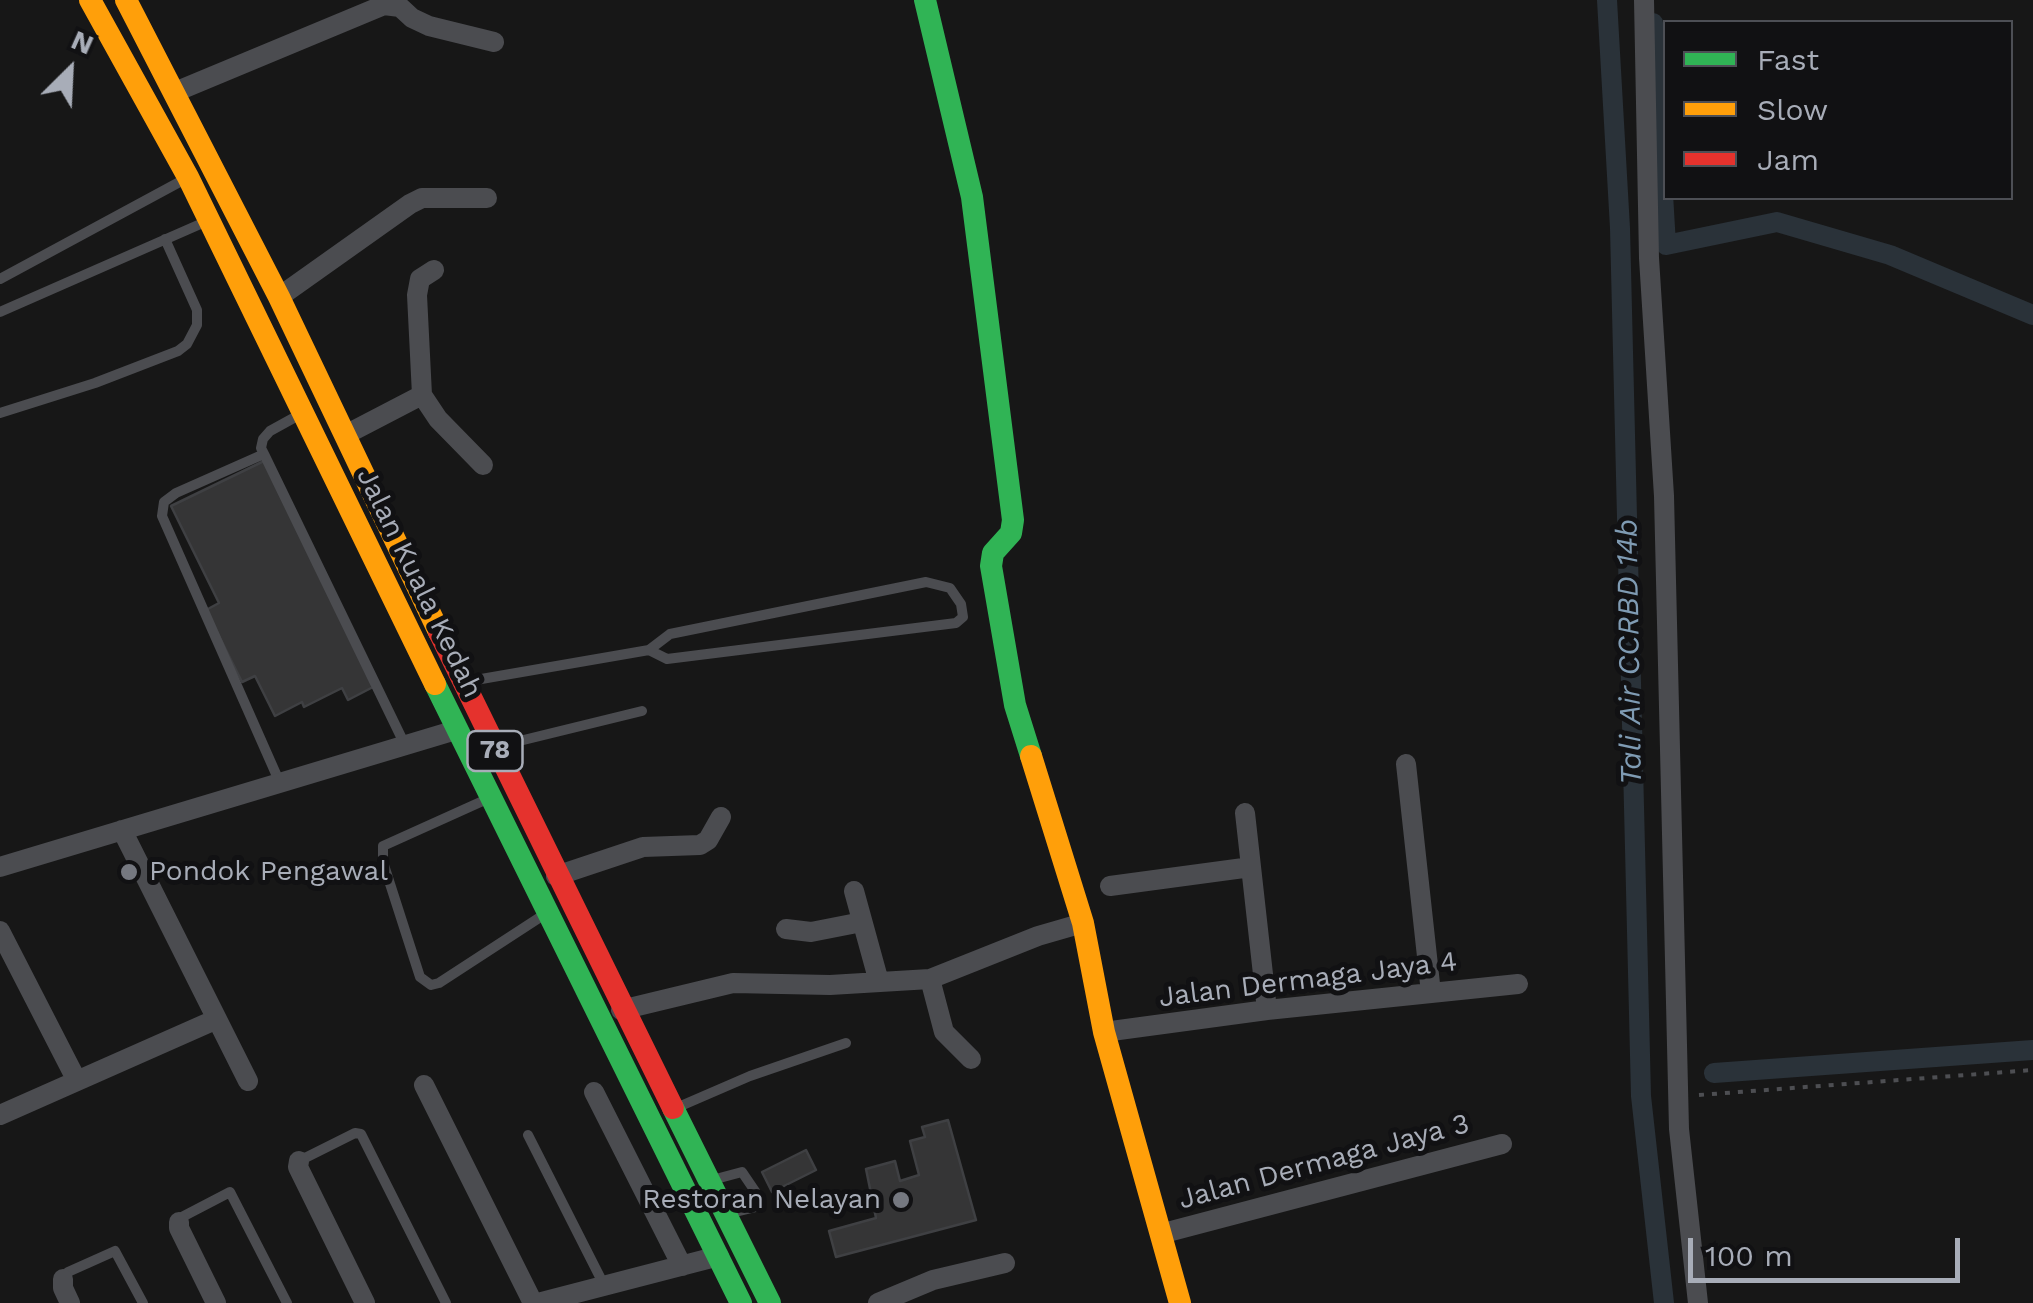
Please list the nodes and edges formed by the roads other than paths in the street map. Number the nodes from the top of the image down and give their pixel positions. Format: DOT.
graph roads {
  1 [pos="90,0"];
  2 [pos="126,0"];
  3 [pos="925,0"];
  4 [pos="1644,0"];
  5 [pos="375,3"];
  6 [pos="494,42"];
  7 [pos="175,92"];
  8 [pos="188,177"];
  9 [pos="228,194"];
  10 [pos="487,198"];
  11 [pos="207,222"];
  12 [pos="165,240"];
  13 [pos="434,270"];
  14 [pos="0,279"];
  15 [pos="279,297"];
  16 [pos="0,312"];
  17 [pos="422,395"];
  18 [pos="303,412"];
  19 [pos="0,413"];
  20 [pos="346,434"];
  21 [pos="264,454"];
  22 [pos="483,465"];
  23 [pos="650,650"];
  24 [pos="462,682"];
  25 [pos="642,711"];
  26 [pos="456,730"];
  27 [pos="405,745"];
  28 [pos="493,747"];
  29 [pos="1406,764"];
  30 [pos="280,782"];
  31 [pos="490,798"];
  32 [pos="1245,813"];
  33 [pos="721,817"];
  34 [pos="122,830"];
  35 [pos="0,866"];
  36 [pos="1251,867"];
  37 [pos="556,876"];
  38 [pos="1110,886"];
  39 [pos="854,891"];
  40 [pos="546,914"];
  41 [pos="862,922"];
  42 [pos="1084,923"];
  43 [pos="786,928"];
  44 [pos="0,931"];
  45 [pos="930,979"];
  46 [pos="879,982"];
  47 [pos="1518,984"];
  48 [pos="1430,993"];
  49 [pos="621,1010"];
  50 [pos="1266,1010"];
  51 [pos="216,1019"];
  52 [pos="1104,1032"];
  53 [pos="846,1042"];
  54 [pos="971,1058"];
  55 [pos="78,1081"];
  56 [pos="248,1081"];
  57 [pos="424,1085"];
  58 [pos="594,1092"];
  59 [pos="675,1108"];
  60 [pos="0,1115"];
  61 [pos="528,1135"];
  62 [pos="660,1139"];
  63 [pos="1502,1144"];
  64 [pos="299,1161"];
  65 [pos="710,1180"];
  66 [pos="727,1214"];
  67 [pos="179,1222"];
  68 [pos="1160,1234"];
  69 [pos="719,1256"];
  70 [pos="1004,1263"];
  71 [pos="682,1266"];
  72 [pos="63,1279"];
  73 [pos="604,1286"];
  74 [pos="70,1303"];
  75 [pos="143,1303"];
  76 [pos="216,1303"];
  77 [pos="287,1303"];
  78 [pos="365,1303"];
  79 [pos="446,1303"];
  80 [pos="536,1303"];
  81 [pos="741,1303"];
  82 [pos="770,1303"];
  83 [pos="878,1303"];
  84 [pos="1180,1303"];
  85 [pos="1698,1303"];
  1 -- 8 [label="main road, Jalan Kuala Kedah / 78"];
  2 -- 7 [label="main road, Jalan Kuala Kedah / 78"];
  3 -- 42 [label="main road"];
  4 -- 85 [label="street"];
  5 -- 6 [label="street"];
  5 -- 7 [label="street"];
  7 -- 9 [label="main road, Jalan Kuala Kedah / 78"];
  8 -- 11 [label="main road, Jalan Kuala Kedah / 78"];
  8 -- 14 [label="lane"];
  9 -- 11 [label="main road"];
  9 -- 15 [label="main road, Jalan Kuala Kedah / 78"];
  10 -- 15 [label="street"];
  11 -- 12 [label="lane"];
  11 -- 18 [label="main road, Jalan Kuala Kedah / 78"];
  12 -- 16 [label="lane"];
  12 -- 19 [label="lane"];
  13 -- 17 [label="street"];
  15 -- 20 [label="main road, Jalan Kuala Kedah / 78"];
  17 -- 20 [label="street"];
  17 -- 22 [label="street"];
  18 -- 21 [label="lane"];
  18 -- 26 [label="main road, Jalan Kuala Kedah / 78"];
  20 -- 24 [label="main road, Jalan Kuala Kedah / 78"];
  21 -- 27 [label="lane"];
  21 -- 30 [label="lane"];
  23 -- 23 [label="lane"];
  23 -- 24 [label="lane"];
  24 -- 28 [label="main road, Jalan Kuala Kedah / 78"];
  25 -- 28 [label="lane"];
  26 -- 27 [label="street"];
  26 -- 31 [label="main road, Jalan Kuala Kedah / 78"];
  27 -- 30 [label="street"];
  28 -- 37 [label="main road, Jalan Kuala Kedah / 78"];
  29 -- 48 [label="street"];
  30 -- 34 [label="street"];
  31 -- 40 [label="main road, Jalan Kuala Kedah / 78"];
  31 -- 40 [label="lane"];
  32 -- 36 [label="street"];
  33 -- 37 [label="street"];
  34 -- 35 [label="street"];
  34 -- 51 [label="street"];
  36 -- 38 [label="street"];
  36 -- 50 [label="street"];
  37 -- 49 [label="main road, Jalan Kuala Kedah / 78"];
  39 -- 41 [label="street"];
  40 -- 62 [label="main road, Jalan Kuala Kedah / 78"];
  41 -- 43 [label="street"];
  41 -- 46 [label="street"];
  42 -- 45 [label="street"];
  42 -- 52 [label="main road"];
  44 -- 55 [label="street"];
  45 -- 46 [label="street"];
  45 -- 54 [label="street"];
  46 -- 49 [label="street"];
  47 -- 48 [label="street, Jalan Dermaga Jaya 4"];
  48 -- 50 [label="street, Jalan Dermaga Jaya 4"];
  49 -- 59 [label="main road, Jalan Kuala Kedah / 78"];
  50 -- 52 [label="street, Jalan Dermaga Jaya 4"];
  51 -- 55 [label="street"];
  51 -- 56 [label="street"];
  52 -- 68 [label="main road"];
  53 -- 59 [label="lane"];
  55 -- 60 [label="street"];
  57 -- 80 [label="street"];
  58 -- 71 [label="street"];
  59 -- 62 [label="main road"];
  59 -- 65 [label="main road, Jalan Kuala Kedah / 78"];
  61 -- 73 [label="lane"];
  62 -- 69 [label="main road, Jalan Kuala Kedah / 78"];
  63 -- 68 [label="street, Jalan Dermaga Jaya 3"];
  64 -- 78 [label="street"];
  64 -- 79 [label="lane"];
  65 -- 66 [label="main road, Jalan Kuala Kedah / 78"];
  65 -- 66 [label="lane"];
  66 -- 82 [label="main road, Jalan Kuala Kedah / 78"];
  67 -- 76 [label="street"];
  67 -- 77 [label="lane"];
  68 -- 84 [label="main road"];
  69 -- 71 [label="street"];
  69 -- 81 [label="main road, Jalan Kuala Kedah / 78"];
  70 -- 83 [label="street"];
  71 -- 73 [label="street"];
  72 -- 74 [label="street"];
  72 -- 75 [label="lane"];
  73 -- 80 [label="street"];
}
